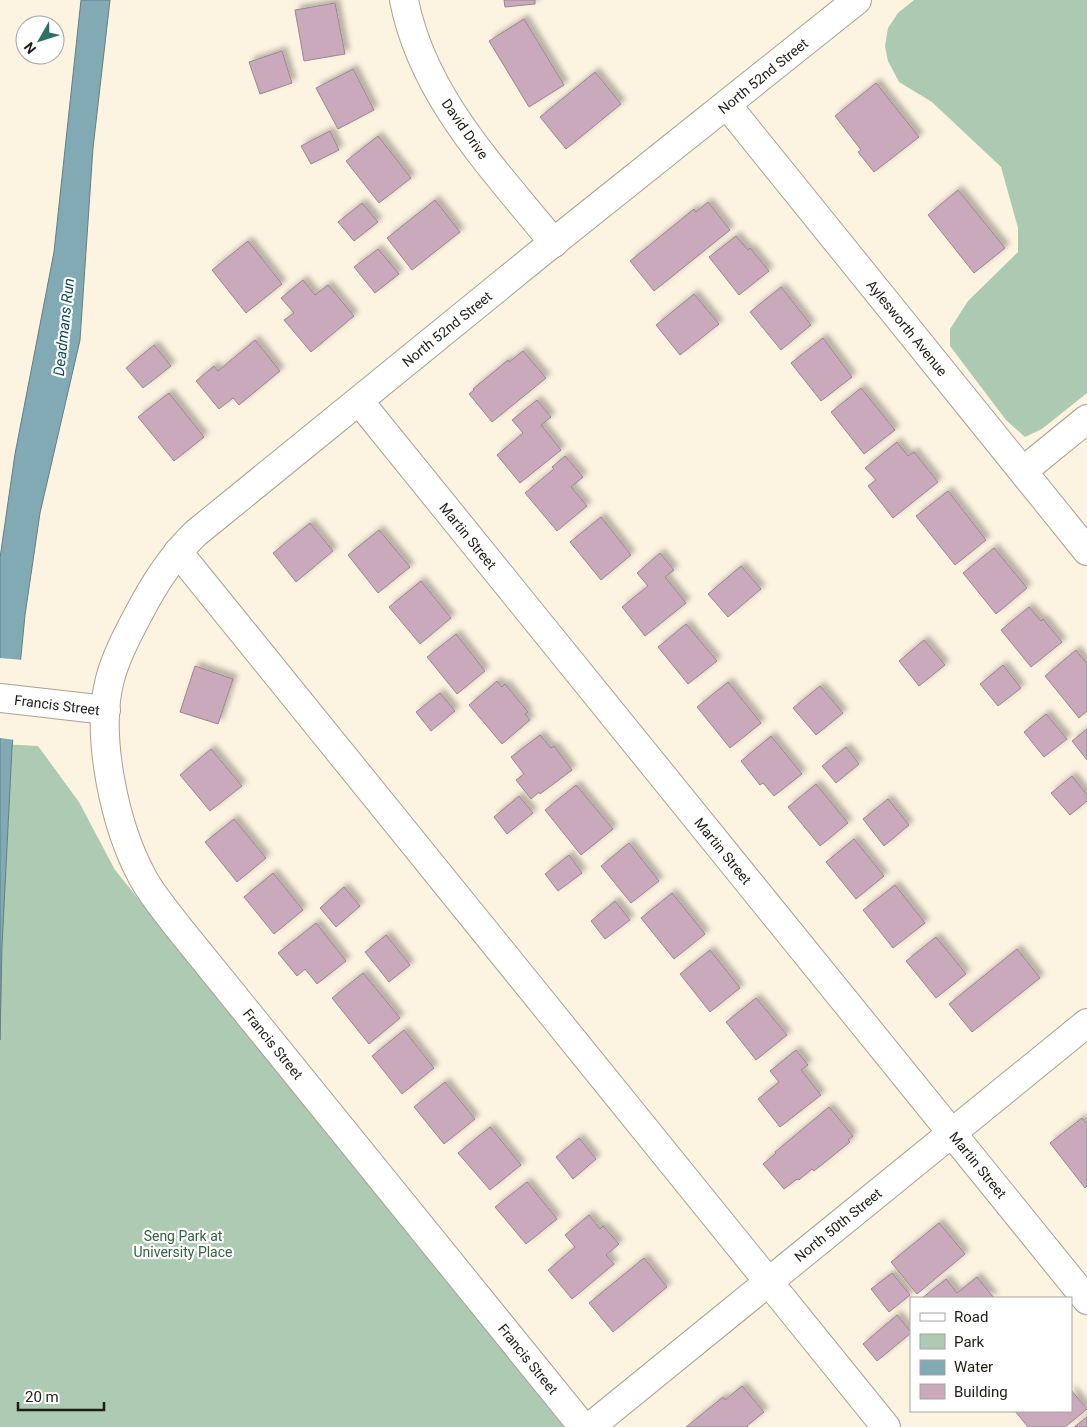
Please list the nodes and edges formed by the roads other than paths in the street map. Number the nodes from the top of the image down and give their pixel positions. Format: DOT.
graph roads {
  1 [pos="404,0"];
  2 [pos="857,0"];
  3 [pos="726,105"];
  4 [pos="554,243"];
  5 [pos="359,401"];
  6 [pos="1087,420"];
  7 [pos="1023,471"];
  8 [pos="1087,551"];
  9 [pos="178,552"];
  10 [pos="0,698"];
  11 [pos="106,710"];
  12 [pos="1087,1024"];
  13 [pos="952,1133"];
  14 [pos="769,1282"];
  15 [pos="1087,1300"];
  16 [pos="583,1427"];
  17 [pos="590,1427"];
  18 [pos="886,1427"];
  1 -- 4 [label="street, David Drive"];
  2 -- 3 [label="street, North 52nd Street"];
  3 -- 4 [label="street, North 52nd Street"];
  3 -- 7 [label="street, Aylesworth Avenue"];
  4 -- 5 [label="street, North 52nd Street"];
  5 -- 9 [label="street, North 52nd Street"];
  5 -- 13 [label="street, Martin Street"];
  6 -- 7 [label="street"];
  7 -- 8 [label="street, Aylesworth Avenue"];
  9 -- 11 [label="street, North 52nd Street"];
  9 -- 14 [label="street"];
  10 -- 11 [label="street, Francis Street"];
  11 -- 16 [label="street, Francis Street"];
  12 -- 13 [label="street, North 50th Street"];
  13 -- 14 [label="street, North 50th Street"];
  13 -- 15 [label="street, Martin Street"];
  14 -- 17 [label="street, North 50th Street"];
  14 -- 18 [label="street"];
}
